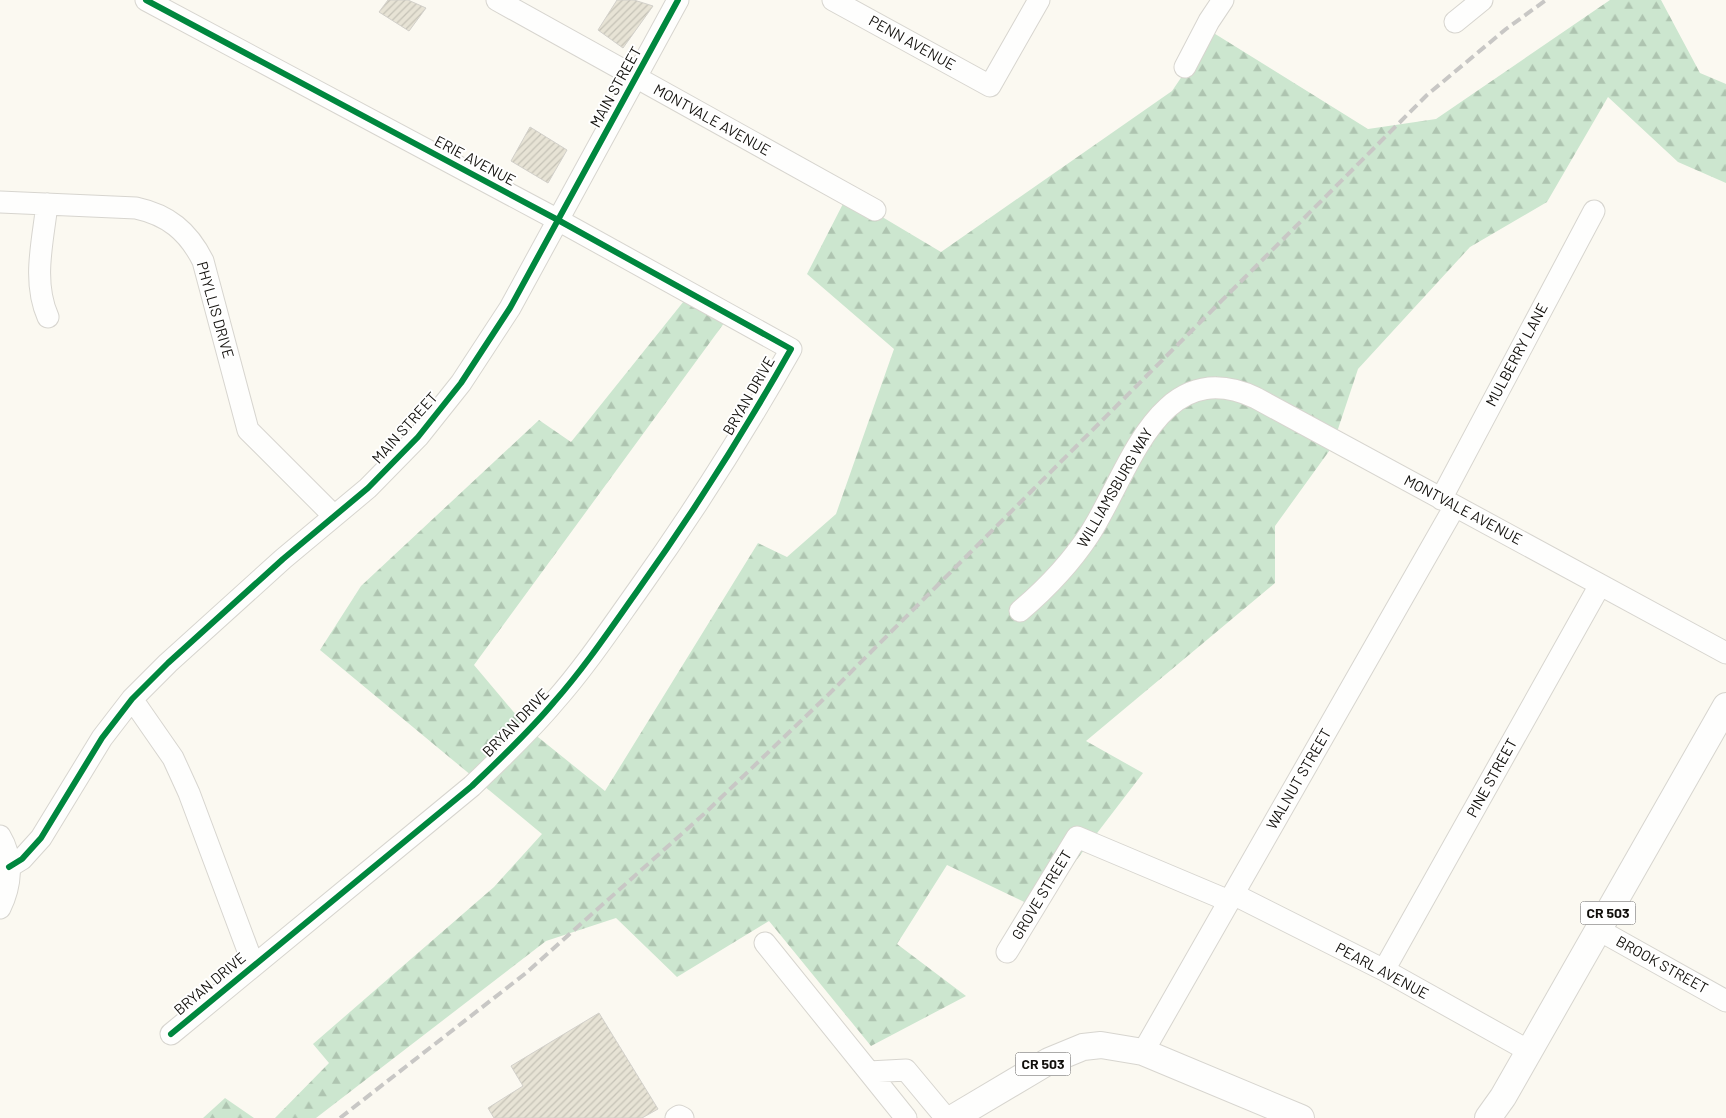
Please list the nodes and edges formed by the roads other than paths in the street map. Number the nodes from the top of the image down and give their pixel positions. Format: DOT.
graph roads {
  1 [pos="146,0"];
  2 [pos="497,0"];
  3 [pos="678,0"];
  4 [pos="833,0"];
  5 [pos="1038,0"];
  6 [pos="1223,0"];
  7 [pos="1482,0"];
  8 [pos="857,6"];
  9 [pos="1455,22"];
  10 [pos="1185,67"];
  11 [pos="636,77"];
  12 [pos="0,202"];
  13 [pos="47,204"];
  14 [pos="875,210"];
  15 [pos="1594,211"];
  16 [pos="558,220"];
  17 [pos="48,317"];
  18 [pos="791,349"];
  19 [pos="1193,392"];
  20 [pos="1448,502"];
  21 [pos="334,516"];
  22 [pos="1600,585"];
  23 [pos="1020,611"];
  24 [pos="1726,653"];
  25 [pos="132,699"];
  26 [pos="1726,706"];
  27 [pos="0,836"];
  28 [pos="1077,837"];
  29 [pos="9,868"];
  30 [pos="1231,897"];
  31 [pos="0,908"];
  32 [pos="1599,930"];
  33 [pos="765,943"];
  34 [pos="1007,952"];
  35 [pos="254,964"];
  36 [pos="1384,970"];
  37 [pos="1726,1001"];
  38 [pos="170,1034"];
  39 [pos="1529,1051"];
  40 [pos="1143,1052"];
  41 [pos="869,1072"];
  42 [pos="1498,1108"];
  43 [pos="676,1118"];
  44 [pos="683,1118"];
  45 [pos="906,1118"];
  46 [pos="946,1118"];
  47 [pos="953,1118"];
  48 [pos="1301,1118"];
  49 [pos="1488,1118"];
  1 -- 16 [label="street, ERIE AVENUE"];
  2 -- 11 [label="street, MONTVALE AVENUE"];
  3 -- 11 [label="street, MAIN STREET"];
  4 -- 8 [label="street, PENN AVENUE"];
  5 -- 8 [label="street, PENN AVENUE"];
  6 -- 10 [label="street"];
  7 -- 9 [label="street"];
  11 -- 14 [label="street, MONTVALE AVENUE"];
  11 -- 16 [label="street, MAIN STREET"];
  12 -- 13 [label="street, PHYLLIS DRIVE"];
  13 -- 17 [label="street"];
  13 -- 21 [label="street, PHYLLIS DRIVE"];
  15 -- 20 [label="street, MULBERRY LANE"];
  16 -- 18 [label="street, ERIE AVENUE"];
  16 -- 21 [label="street, MAIN STREET"];
  18 -- 35 [label="street, BRYAN DRIVE"];
  19 -- 20 [label="street, MONTVALE AVENUE"];
  19 -- 23 [label="street, WILLIAMSBURG WAY"];
  20 -- 22 [label="street, MONTVALE AVENUE"];
  20 -- 30 [label="street, WALNUT STREET"];
  21 -- 25 [label="street, MAIN STREET"];
  22 -- 24 [label="street, MONTVALE AVENUE"];
  22 -- 36 [label="street, PINE STREET"];
  25 -- 29 [label="street, MAIN STREET"];
  25 -- 35 [label="street, BRYAN DRIVE"];
  26 -- 32 [label="main road, CR 503"];
  27 -- 29 [label="street"];
  28 -- 30 [label="street, PEARL AVENUE"];
  28 -- 34 [label="street, GROVE STREET"];
  29 -- 31 [label="street"];
  30 -- 36 [label="street, PEARL AVENUE"];
  30 -- 40 [label="street, WALNUT STREET"];
  32 -- 37 [label="street, BROOK STREET"];
  32 -- 39 [label="main road, CR 503"];
  33 -- 41 [label="street"];
  35 -- 38 [label="street, BRYAN DRIVE"];
  36 -- 39 [label="street, PEARL AVENUE"];
  39 -- 42 [label="main road, CR 503"];
  40 -- 47 [label="main road, CR 503"];
  40 -- 48 [label="main road, CR 503"];
  41 -- 45 [label="street"];
  41 -- 46 [label="street"];
  42 -- 49 [label="main road, CR 503"];
  43 -- 44 [label="street"];
}
